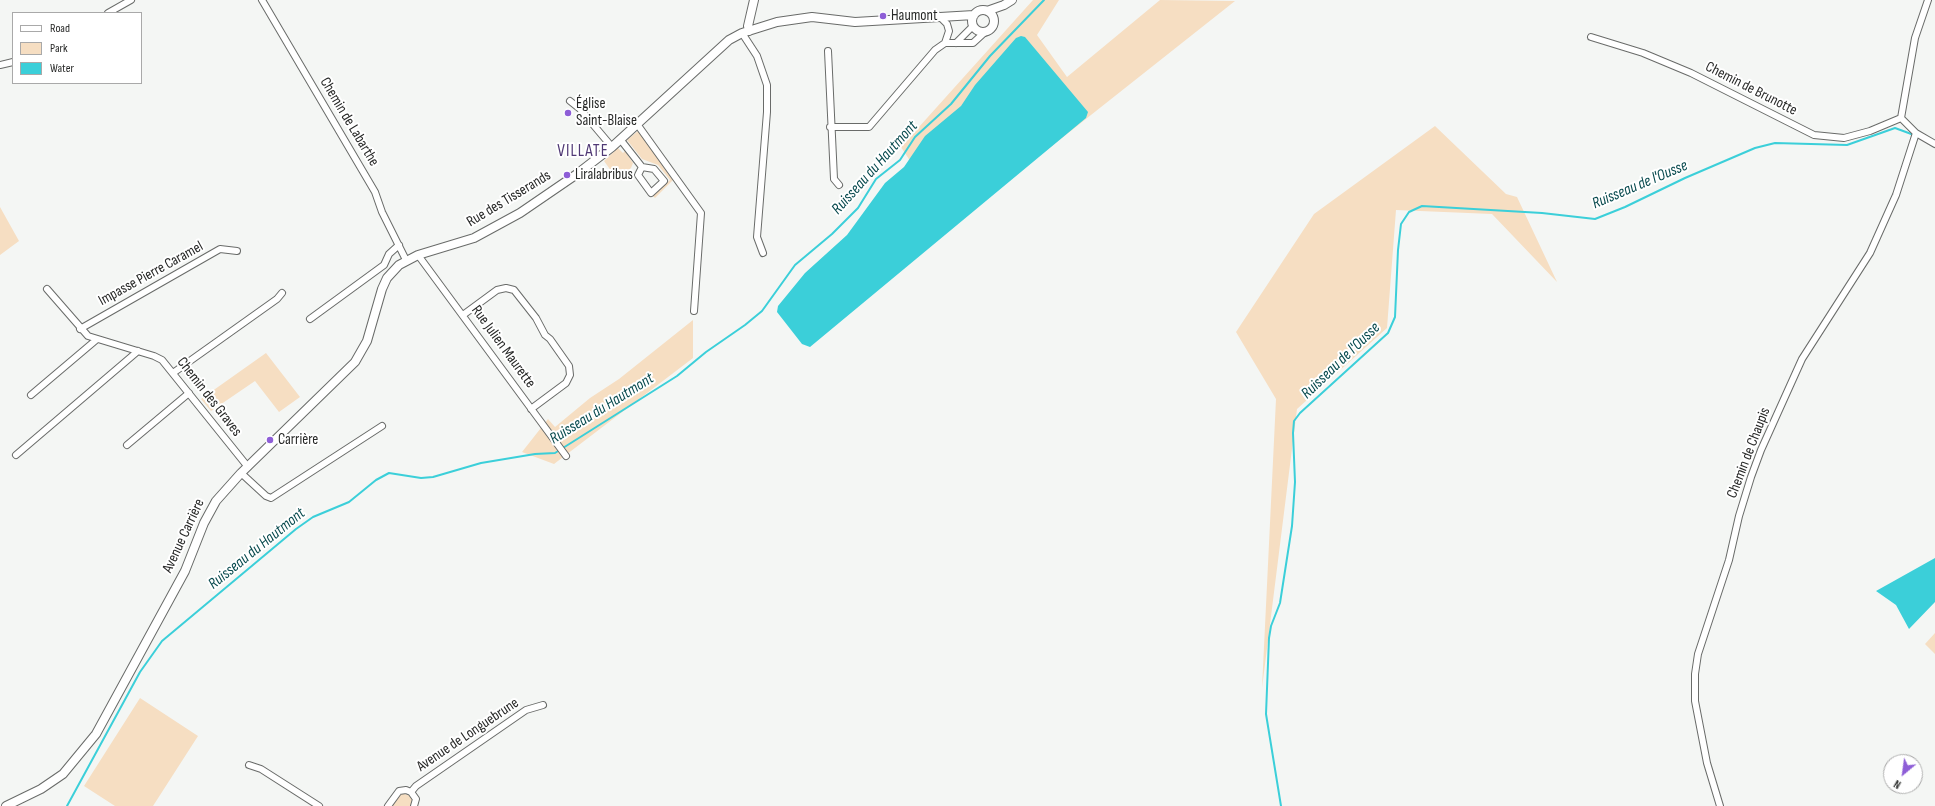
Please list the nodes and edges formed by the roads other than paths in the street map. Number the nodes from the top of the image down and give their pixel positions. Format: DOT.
graph roads {
  1 [pos="131,0"];
  2 [pos="262,0"];
  3 [pos="754,0"];
  4 [pos="1012,0"];
  5 [pos="1928,0"];
  6 [pos="1004,5"];
  7 [pos="986,11"];
  8 [pos="110,12"];
  9 [pos="974,14"];
  10 [pos="954,15"];
  11 [pos="939,16"];
  12 [pos="994,22"];
  13 [pos="972,25"];
  14 [pos="746,32"];
  15 [pos="985,32"];
  16 [pos="1590,37"];
  17 [pos="945,43"];
  18 [pos="956,43"];
  19 [pos="828,51"];
  20 [pos="12,62"];
  21 [pos="0,65"];
  22 [pos="570,101"];
  23 [pos="1901,118"];
  24 [pos="637,124"];
  25 [pos="830,127"];
  26 [pos="1916,133"];
  27 [pos="620,139"];
  28 [pos="1935,144"];
  29 [pos="612,147"];
  30 [pos="642,168"];
  31 [pos="839,185"];
  32 [pos="399,245"];
  33 [pos="237,251"];
  34 [pos="763,254"];
  35 [pos="418,255"];
  36 [pos="406,260"];
  37 [pos="47,289"];
  38 [pos="282,293"];
  39 [pos="694,311"];
  40 [pos="463,315"];
  41 [pos="310,319"];
  42 [pos="80,328"];
  43 [pos="96,340"];
  44 [pos="138,351"];
  45 [pos="173,373"];
  46 [pos="189,393"];
  47 [pos="31,395"];
  48 [pos="531,409"];
  49 [pos="382,426"];
  50 [pos="127,445"];
  51 [pos="16,456"];
  52 [pos="566,456"];
  53 [pos="248,467"];
  54 [pos="241,473"];
  55 [pos="543,705"];
  56 [pos="249,766"];
  57 [pos="411,792"];
  58 [pos="6,806"];
  59 [pos="318,806"];
  60 [pos="388,806"];
  61 [pos="414,806"];
  62 [pos="1720,806"];
  1 -- 8 [label="street"];
  2 -- 32 [label="street, Chemin de Labarthe"];
  3 -- 14 [label="street"];
  4 -- 6 [label="street"];
  5 -- 23 [label="street"];
  6 -- 7 [label="street"];
  6 -- 12 [label="street"];
  7 -- 9 [label="street"];
  7 -- 12 [label="street"];
  9 -- 10 [label="street, Rue des Tisserands"];
  9 -- 13 [label="street"];
  10 -- 11 [label="street, Rue des Tisserands"];
  10 -- 13 [label="street"];
  11 -- 14 [label="street, Rue des Tisserands"];
  11 -- 17 [label="street"];
  12 -- 15 [label="street"];
  13 -- 15 [label="street"];
  13 -- 18 [label="street"];
  14 -- 24 [label="street, Rue des Tisserands"];
  14 -- 34 [label="street"];
  15 -- 18 [label="street"];
  16 -- 23 [label="street, Chemin de Brunotte"];
  17 -- 18 [label="street"];
  17 -- 25 [label="street"];
  19 -- 25 [label="street"];
  20 -- 21 [label="street"];
  22 -- 29 [label="street"];
  23 -- 26 [label="street"];
  24 -- 27 [label="street, Rue des Tisserands"];
  24 -- 39 [label="street"];
  25 -- 31 [label="street"];
  26 -- 28 [label="street"];
  26 -- 62 [label="street, Chemin de Chaupis"];
  27 -- 29 [label="street, Rue des Tisserands"];
  27 -- 30 [label="street"];
  29 -- 35 [label="street, Rue des Tisserands"];
  30 -- 30 [label="street"];
  32 -- 36 [label="street, Chemin de Labarthe"];
  32 -- 41 [label="street"];
  33 -- 42 [label="street, Impasse Pierre Caramel"];
  35 -- 36 [label="street, Rue des Tisserands"];
  35 -- 40 [label="street, Rue Julien Maurette"];
  36 -- 53 [label="street, Avenue Carrière"];
  37 -- 42 [label="street, Chemin des Graves"];
  38 -- 45 [label="street"];
  40 -- 48 [label="street, Rue Julien Maurette"];
  40 -- 48 [label="street"];
  42 -- 43 [label="street, Chemin des Graves"];
  43 -- 44 [label="street, Chemin des Graves"];
  43 -- 47 [label="street"];
  44 -- 45 [label="street, Chemin des Graves"];
  44 -- 51 [label="street"];
  45 -- 46 [label="street, Chemin des Graves"];
  46 -- 50 [label="street"];
  46 -- 53 [label="street, Chemin des Graves"];
  48 -- 52 [label="street, Rue Julien Maurette"];
  49 -- 54 [label="street"];
  53 -- 54 [label="street, Avenue Carrière"];
  54 -- 58 [label="street, Avenue Carrière"];
  55 -- 57 [label="street, Avenue de Longuebrune"];
  56 -- 59 [label="street"];
  57 -- 60 [label="street, Avenue de Longuebrune"];
  57 -- 61 [label="street, Avenue de Longuebrune"];
}
